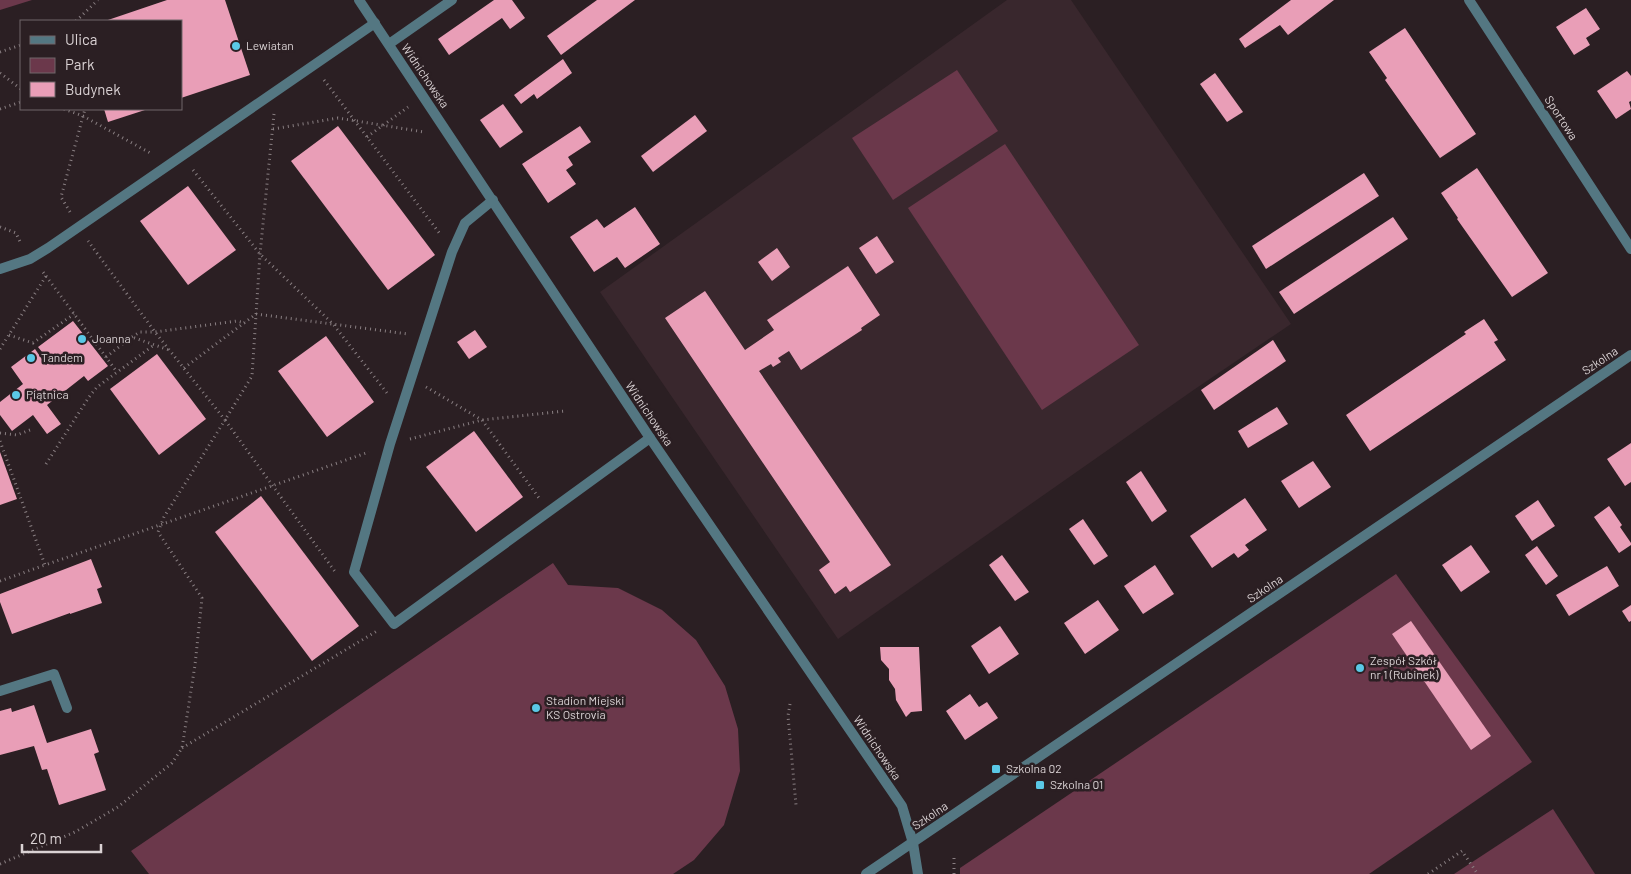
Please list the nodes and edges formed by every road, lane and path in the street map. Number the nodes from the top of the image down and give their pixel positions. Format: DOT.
graph roads {
  1 [pos="98,0"];
  2 [pos="358,0"];
  3 [pos="452,0"];
  4 [pos="1469,0"];
  5 [pos="77,20"];
  6 [pos="375,23"];
  7 [pos="389,44"];
  8 [pos="20,45"];
  9 [pos="0,52"];
  10 [pos="0,73"];
  11 [pos="322,77"];
  12 [pos="20,88"];
  13 [pos="276,91"];
  14 [pos="20,102"];
  15 [pos="408,107"];
  16 [pos="0,109"];
  17 [pos="67,110"];
  18 [pos="85,110"];
  19 [pos="83,116"];
  20 [pos="354,120"];
  21 [pos="384,125"];
  22 [pos="273,129"];
  23 [pos="425,132"];
  24 [pos="367,137"];
  25 [pos="182,156"];
  26 [pos="170,164"];
  27 [pos="492,200"];
  28 [pos="80,226"];
  29 [pos="0,227"];
  30 [pos="1631,249"];
  31 [pos="452,252"];
  32 [pos="260,254"];
  33 [pos="30,259"];
  34 [pos="0,269"];
  35 [pos="46,276"];
  36 [pos="74,314"];
  37 [pos="256,314"];
  38 [pos="245,322"];
  39 [pos="333,324"];
  40 [pos="155,332"];
  41 [pos="9,335"];
  42 [pos="132,337"];
  43 [pos="426,337"];
  44 [pos="154,344"];
  45 [pos="0,349"];
  46 [pos="169,350"];
  47 [pos="106,356"];
  48 [pos="1631,356"];
  49 [pos="184,368"];
  50 [pos="117,372"];
  51 [pos="412,380"];
  52 [pos="401,412"];
  53 [pos="564,412"];
  54 [pos="225,420"];
  55 [pos="482,420"];
  56 [pos="30,430"];
  57 [pos="0,433"];
  58 [pos="650,438"];
  59 [pos="0,441"];
  60 [pos="390,444"];
  61 [pos="46,464"];
  62 [pos="272,485"];
  63 [pos="548,511"];
  64 [pos="161,523"];
  65 [pos="45,565"];
  66 [pos="337,574"];
  67 [pos="0,581"];
  68 [pos="372,623"];
  69 [pos="0,691"];
  70 [pos="790,704"];
  71 [pos="67,708"];
  72 [pos="182,748"];
  73 [pos="796,805"];
  74 [pos="913,843"];
  75 [pos="954,854"];
  76 [pos="0,864"];
  77 [pos="1477,873"];
  78 [pos="866,874"];
  79 [pos="918,874"];
  80 [pos="954,874"];
  81 [pos="1428,874"];
  1 -- 5 [label="path"];
  2 -- 6 [label="street, Widnichowska"];
  3 -- 7 [label="street"];
  4 -- 30 [label="street, Sportowa"];
  6 -- 7 [label="street, Widnichowska"];
  6 -- 13 [label="street"];
  7 -- 27 [label="street, Widnichowska"];
  8 -- 9 [label="path"];
  10 -- 12 [label="path"];
  11 -- 20 [label="path"];
  13 -- 22 [label="path"];
  13 -- 25 [label="street"];
  14 -- 16 [label="path"];
  15 -- 21 [label="path"];
  17 -- 19 [label="path"];
  18 -- 19 [label="path"];
  19 -- 26 [label="path"];
  19 -- 28 [label="path"];
  20 -- 21 [label="path"];
  20 -- 22 [label="path"];
  20 -- 24 [label="path"];
  21 -- 23 [label="path"];
  21 -- 24 [label="path"];
  22 -- 32 [label="path"];
  24 -- 31 [label="path"];
  25 -- 26 [label="street"];
  25 -- 32 [label="path"];
  26 -- 28 [label="street"];
  27 -- 31 [label="street"];
  27 -- 58 [label="street, Widnichowska"];
  28 -- 33 [label="street"];
  28 -- 40 [label="path"];
  29 -- 33 [label="path"];
  31 -- 43 [label="street"];
  32 -- 37 [label="path"];
  32 -- 39 [label="path"];
  33 -- 34 [label="street"];
  33 -- 35 [label="path"];
  35 -- 36 [label="path"];
  35 -- 41 [label="path"];
  36 -- 41 [label="path"];
  36 -- 47 [label="path"];
  37 -- 38 [label="path"];
  37 -- 39 [label="path"];
  37 -- 54 [label="path"];
  38 -- 40 [label="path"];
  38 -- 49 [label="path"];
  39 -- 43 [label="path"];
  39 -- 52 [label="path"];
  40 -- 42 [label="path"];
  40 -- 46 [label="path"];
  41 -- 45 [label="path"];
  42 -- 44 [label="path"];
  42 -- 47 [label="path"];
  43 -- 51 [label="street"];
  44 -- 46 [label="path"];
  44 -- 50 [label="path"];
  46 -- 49 [label="path"];
  47 -- 50 [label="path"];
  48 -- 74 [label="street, Szkolna"];
  49 -- 54 [label="path"];
  50 -- 61 [label="path"];
  51 -- 52 [label="street"];
  51 -- 55 [label="path"];
  52 -- 60 [label="street"];
  53 -- 55 [label="path"];
  54 -- 62 [label="path"];
  54 -- 64 [label="path"];
  55 -- 60 [label="path"];
  55 -- 63 [label="path"];
  56 -- 57 [label="path"];
  58 -- 63 [label="street"];
  58 -- 74 [label="street, Widnichowska"];
  59 -- 65 [label="path"];
  60 -- 62 [label="path"];
  60 -- 63 [label="street"];
  62 -- 64 [label="path"];
  62 -- 66 [label="path"];
  64 -- 65 [label="path"];
  64 -- 72 [label="path"];
  65 -- 67 [label="path"];
  68 -- 72 [label="path"];
  69 -- 71 [label="street"];
  70 -- 73 [label="path"];
  72 -- 76 [label="path"];
  74 -- 78 [label="street, Szkolna"];
  74 -- 79 [label="street, Widnichowska"];
  75 -- 80 [label="path"];
  77 -- 81 [label="path"];
}
